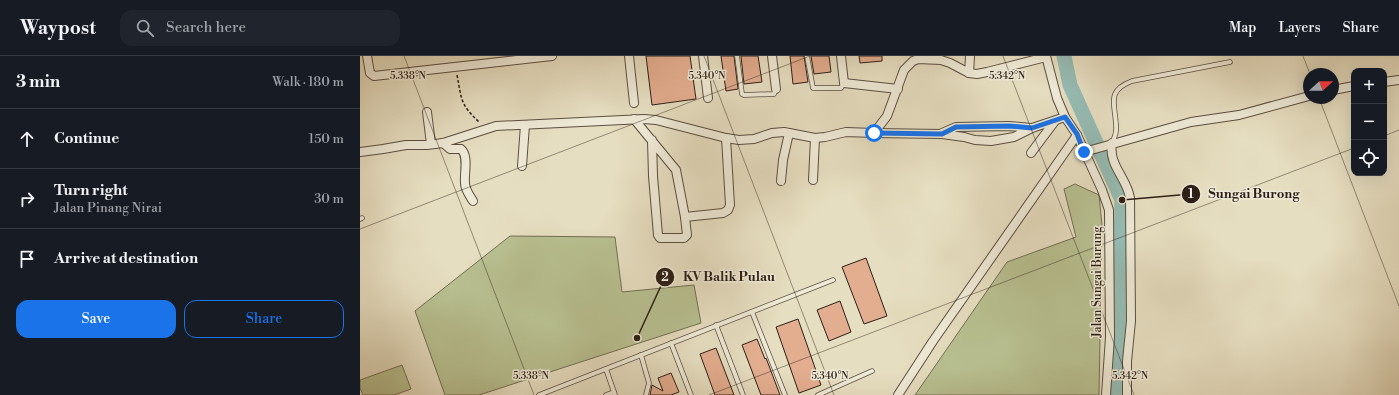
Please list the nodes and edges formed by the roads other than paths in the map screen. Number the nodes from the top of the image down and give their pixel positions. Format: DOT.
graph roads {
  1 [pos="368,56"];
  2 [pos="552,56"];
  3 [pos="629,56"];
  4 [pos="702,56"];
  5 [pos="737,56"];
  6 [pos="772,56"];
  7 [pos="807,56"];
  8 [pos="841,56"];
  9 [pos="970,56"];
  10 [pos="1046,56"];
  11 [pos="497,59"];
  12 [pos="1230,62"];
  13 [pos="969,73"];
  14 [pos="1399,80"];
  15 [pos="1387,82"];
  16 [pos="844,83"];
  17 [pos="1351,87"];
  18 [pos="776,89"];
  19 [pos="898,89"];
  20 [pos="1339,89"];
  21 [pos="708,98"];
  22 [pos="1303,98"];
  23 [pos="634,103"];
  24 [pos="427,112"];
  25 [pos="1065,117"];
  26 [pos="634,119"];
  27 [pos="1055,121"];
  28 [pos="525,124"];
  29 [pos="1032,128"];
  30 [pos="789,133"];
  31 [pos="874,133"];
  32 [pos="942,134"];
  33 [pos="1077,134"];
  34 [pos="726,138"];
  35 [pos="815,138"];
  36 [pos="652,140"];
  37 [pos="443,143"];
  38 [pos="431,144"];
  39 [pos="1111,144"];
  40 [pos="1087,151"];
  41 [pos="360,152"];
  42 [pos="1031,153"];
  43 [pos="522,166"];
  44 [pos="813,180"];
  45 [pos="781,181"];
  46 [pos="473,201"];
  47 [pos="685,217"];
  48 [pos="833,280"];
  49 [pos="752,312"];
  50 [pos="716,325"];
  51 [pos="671,343"];
  52 [pos="640,355"];
  53 [pos="606,369"];
  54 [pos="872,371"];
  55 [pos="551,393"];
  56 [pos="615,393"];
  57 [pos="539,395"];
  58 [pos="606,395"];
  59 [pos="646,395"];
  60 [pos="691,395"];
  61 [pos="744,395"];
  62 [pos="785,395"];
  63 [pos="818,395"];
  64 [pos="898,395"];
  65 [pos="1106,395"];
  66 [pos="1127,395"];
  1 -- 11 [label="street"];
  2 -- 11 [label="street"];
  3 -- 23 [label="street"];
  4 -- 21 [label="street"];
  5 -- 18 [label="lane"];
  6 -- 18 [label="street"];
  7 -- 16 [label="lane"];
  8 -- 16 [label="street"];
  9 -- 13 [label="street"];
  10 -- 13 [label="street"];
  10 -- 25 [label="street, Jalan Sungai Burung"];
  12 -- 39 [label="lane"];
  13 -- 19 [label="street"];
  14 -- 15 [label="street"];
  16 -- 19 [label="street"];
  17 -- 20 [label="street"];
  19 -- 31 [label="street"];
  22 -- 39 [label="street"];
  24 -- 38 [label="street"];
  25 -- 27 [label="street"];
  25 -- 33 [label="street, Jalan Sungai Burung"];
  26 -- 28 [label="street"];
  26 -- 34 [label="street"];
  26 -- 36 [label="street"];
  27 -- 29 [label="street"];
  27 -- 42 [label="street"];
  28 -- 37 [label="street"];
  28 -- 43 [label="street"];
  29 -- 32 [label="street"];
  29 -- 32 [label="street"];
  30 -- 34 [label="street"];
  30 -- 35 [label="street"];
  30 -- 45 [label="street"];
  31 -- 32 [label="street"];
  31 -- 35 [label="street"];
  33 -- 40 [label="street, Jalan Sungai Burung"];
  33 -- 64 [label="street"];
  34 -- 47 [label="street"];
  35 -- 44 [label="street"];
  36 -- 47 [label="street"];
  36 -- 47 [label="street"];
  37 -- 38 [label="street"];
  37 -- 46 [label="street"];
  38 -- 41 [label="street"];
  39 -- 40 [label="street"];
  39 -- 66 [label="street"];
  40 -- 65 [label="street, Jalan Sungai Burung"];
  48 -- 49 [label="lane"];
  49 -- 50 [label="lane"];
  49 -- 62 [label="lane"];
  50 -- 51 [label="lane"];
  50 -- 61 [label="lane"];
  51 -- 52 [label="lane"];
  51 -- 60 [label="lane"];
  52 -- 53 [label="lane"];
  52 -- 59 [label="lane"];
  53 -- 55 [label="lane"];
  53 -- 56 [label="lane"];
  54 -- 63 [label="lane"];
  55 -- 57 [label="lane"];
  56 -- 58 [label="lane"];
}
